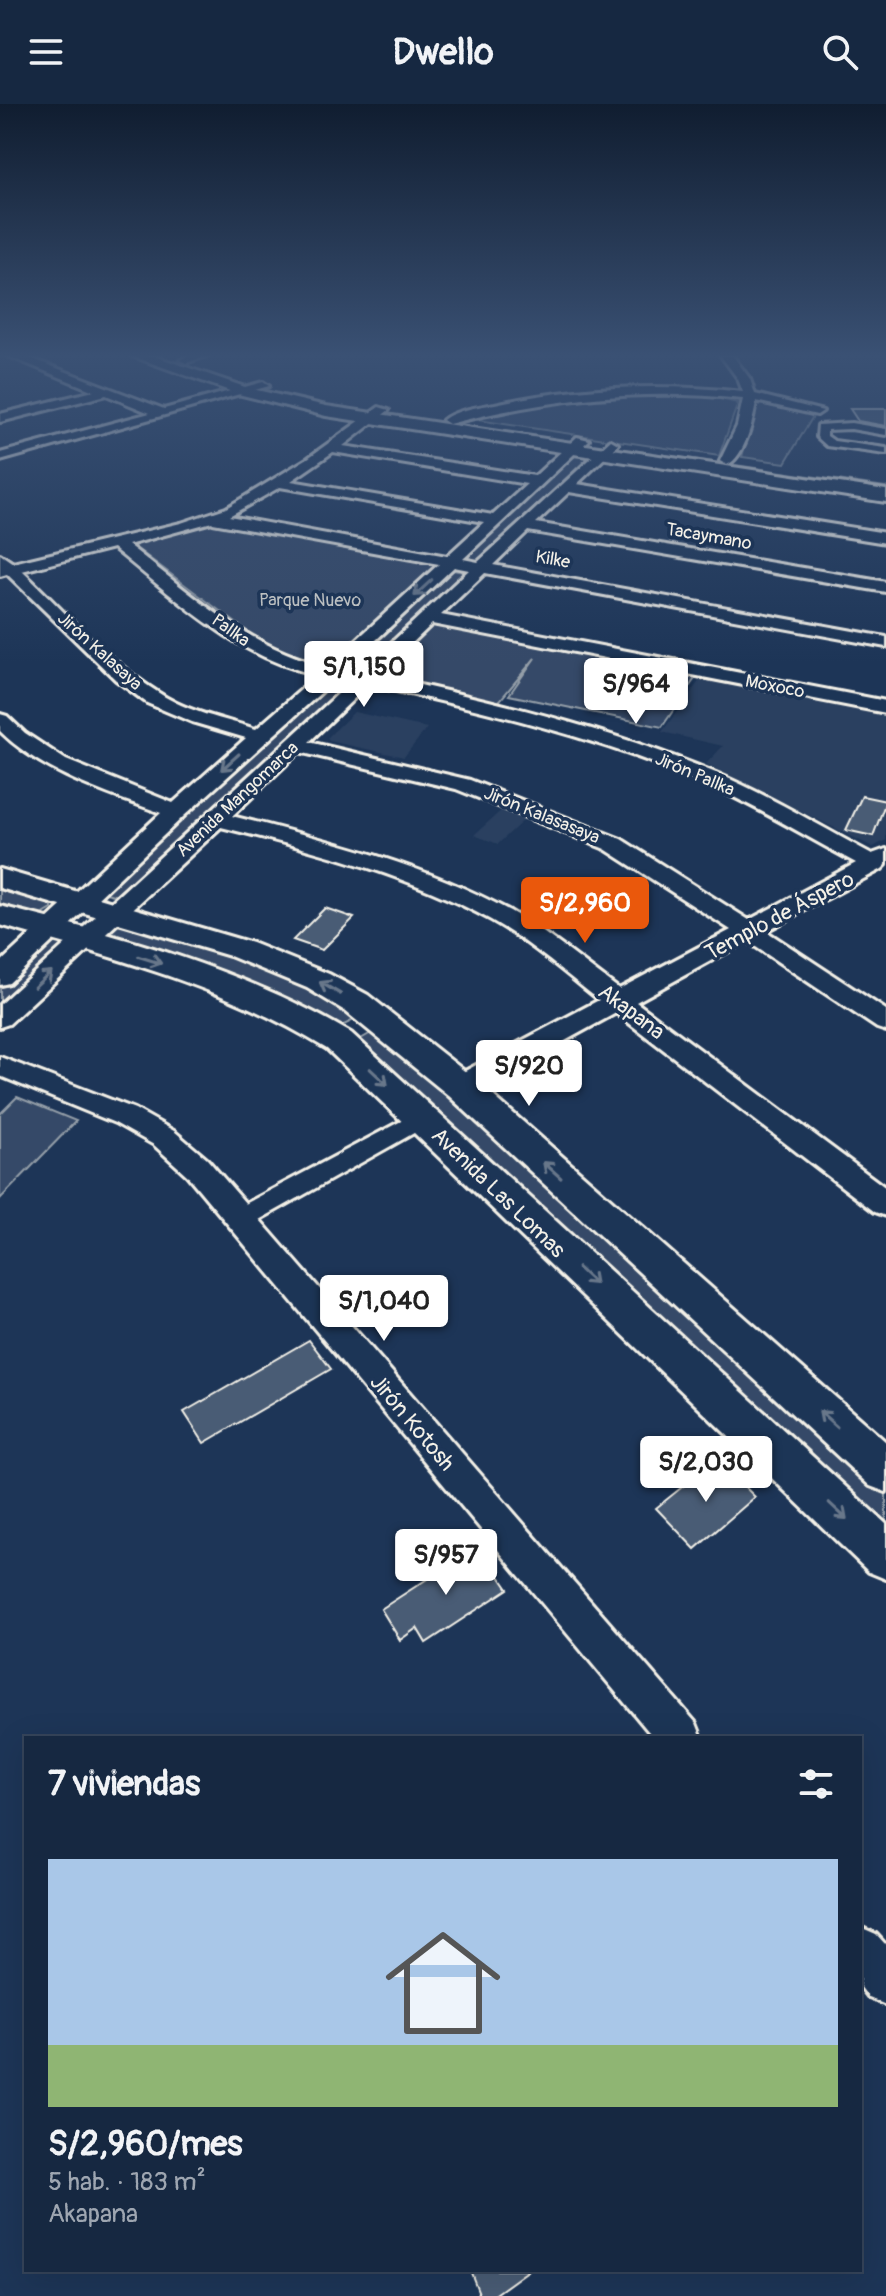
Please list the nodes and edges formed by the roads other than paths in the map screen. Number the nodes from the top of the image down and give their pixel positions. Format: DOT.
graph roads {
  1 [pos="316,458"];
  2 [pos="395,458"];
  3 [pos="562,458"];
  4 [pos="595,458"];
  5 [pos="666,458"];
  6 [pos="702,458"];
  7 [pos="727,461"];
  8 [pos="537,481"];
  9 [pos="280,483"];
  10 [pos="886,485"];
  11 [pos="566,487"];
  12 [pos="886,496"];
  13 [pos="213,518"];
  14 [pos="496,520"];
  15 [pos="526,526"];
  16 [pos="886,538"];
  17 [pos="116,543"];
  18 [pos="452,561"];
  19 [pos="3,566"];
  20 [pos="483,567"];
  21 [pos="886,587"];
  22 [pos="429,618"];
  23 [pos="886,642"];
  24 [pos="332,672"];
  25 [pos="365,678"];
  26 [pos="886,707"];
  27 [pos="0,720"];
  28 [pos="259,736"];
  29 [pos="295,745"];
  30 [pos="176,811"];
  31 [pos="217,819"];
  32 [pos="880,864"];
  33 [pos="0,878"];
  34 [pos="80,901"];
  35 [pos="116,912"];
  36 [pos="0,915"];
  37 [pos="49,930"];
  38 [pos="749,932"];
  39 [pos="85,940"];
  40 [pos="0,977"];
  41 [pos="618,1001"];
  42 [pos="0,1018"];
  43 [pos="376,1018"];
  44 [pos="886,1022"];
  45 [pos="339,1041"];
  46 [pos="0,1066"];
  47 [pos="460,1086"];
  48 [pos="422,1118"];
  49 [pos="886,1204"];
  50 [pos="241,1218"];
  51 [pos="886,1471"];
  52 [pos="886,1556"];
  53 [pos="679,1736"];
  54 [pos="862,1952"];
  55 [pos="886,1981"];
  1 -- 9 [label="street"];
  2 -- 8 [label="street"];
  3 -- 8 [label="street, Avenida Mangomarca"];
  4 -- 11 [label="street, Avenida Mangomarca"];
  5 -- 12 [label="street"];
  6 -- 7 [label="street"];
  7 -- 10 [label="street"];
  8 -- 14 [label="street, Avenida Mangomarca"];
  9 -- 13 [label="street"];
  9 -- 14 [label="street"];
  11 -- 15 [label="street, Avenida Mangomarca"];
  11 -- 16 [label="street"];
  13 -- 17 [label="street"];
  13 -- 18 [label="street, Kilke"];
  14 -- 18 [label="street, Avenida Mangomarca"];
  15 -- 20 [label="street, Avenida Mangomarca"];
  15 -- 21 [label="street, Tacaymano"];
  17 -- 19 [label="street"];
  17 -- 24 [label="street, Pallka"];
  18 -- 20 [label="street, Kilke"];
  18 -- 24 [label="street, Avenida Mangomarca, one-way"];
  19 -- 28 [label="street, Jirón Kalasaya"];
  20 -- 22 [label="street, Avenida Mangomarca"];
  20 -- 23 [label="street, Kilke"];
  22 -- 25 [label="street, Avenida Mangomarca"];
  22 -- 26 [label="street, Moxoco"];
  24 -- 25 [label="street, Pallka"];
  24 -- 28 [label="street, Avenida Mangomarca"];
  25 -- 29 [label="street, Avenida Mangomarca"];
  25 -- 32 [label="street, Jirón Pallka"];
  27 -- 30 [label="street"];
  28 -- 30 [label="street, Avenida Mangomarca, one-way"];
  29 -- 31 [label="street, Avenida Mangomarca"];
  29 -- 38 [label="street, Jirón Kalasasaya"];
  30 -- 34 [label="street, Avenida Mangomarca"];
  31 -- 35 [label="street, Avenida Mangomarca"];
  31 -- 41 [label="street, Akapana"];
  32 -- 38 [label="street, Templo de Áspero"];
  33 -- 34 [label="street"];
  34 -- 35 [label="street"];
  34 -- 37 [label="street, Avenida Mangomarca"];
  35 -- 39 [label="street, Avenida Mangomarca"];
  43 -- 35 [label="street, one-way"];
  36 -- 37 [label="street, Avenida Las Lomas"];
  37 -- 39 [label="street, Avenida Las Lomas"];
  37 -- 40 [label="street, Avenida Mangomarca"];
  38 -- 41 [label="street, Templo de Áspero"];
  38 -- 44 [label="street, Jirón Kalasasaya"];
  42 -- 39 [label="street, Avenida Mangomarca, one-way"];
  39 -- 45 [label="street, Avenida Las Lomas, one-way"];
  41 -- 47 [label="street, Templo de Áspero"];
  41 -- 49 [label="street, Akapana"];
  43 -- 45 [label="street"];
  43 -- 47 [label="street"];
  45 -- 48 [label="street, Avenida Las Lomas, one-way"];
  46 -- 50 [label="street, Jirón Kotosh"];
  51 -- 47 [label="street, one-way"];
  48 -- 50 [label="street"];
  48 -- 52 [label="street, Avenida Las Lomas, one-way"];
  50 -- 53 [label="street, Jirón Kotosh"];
  54 -- 55 [label="street"];
}
